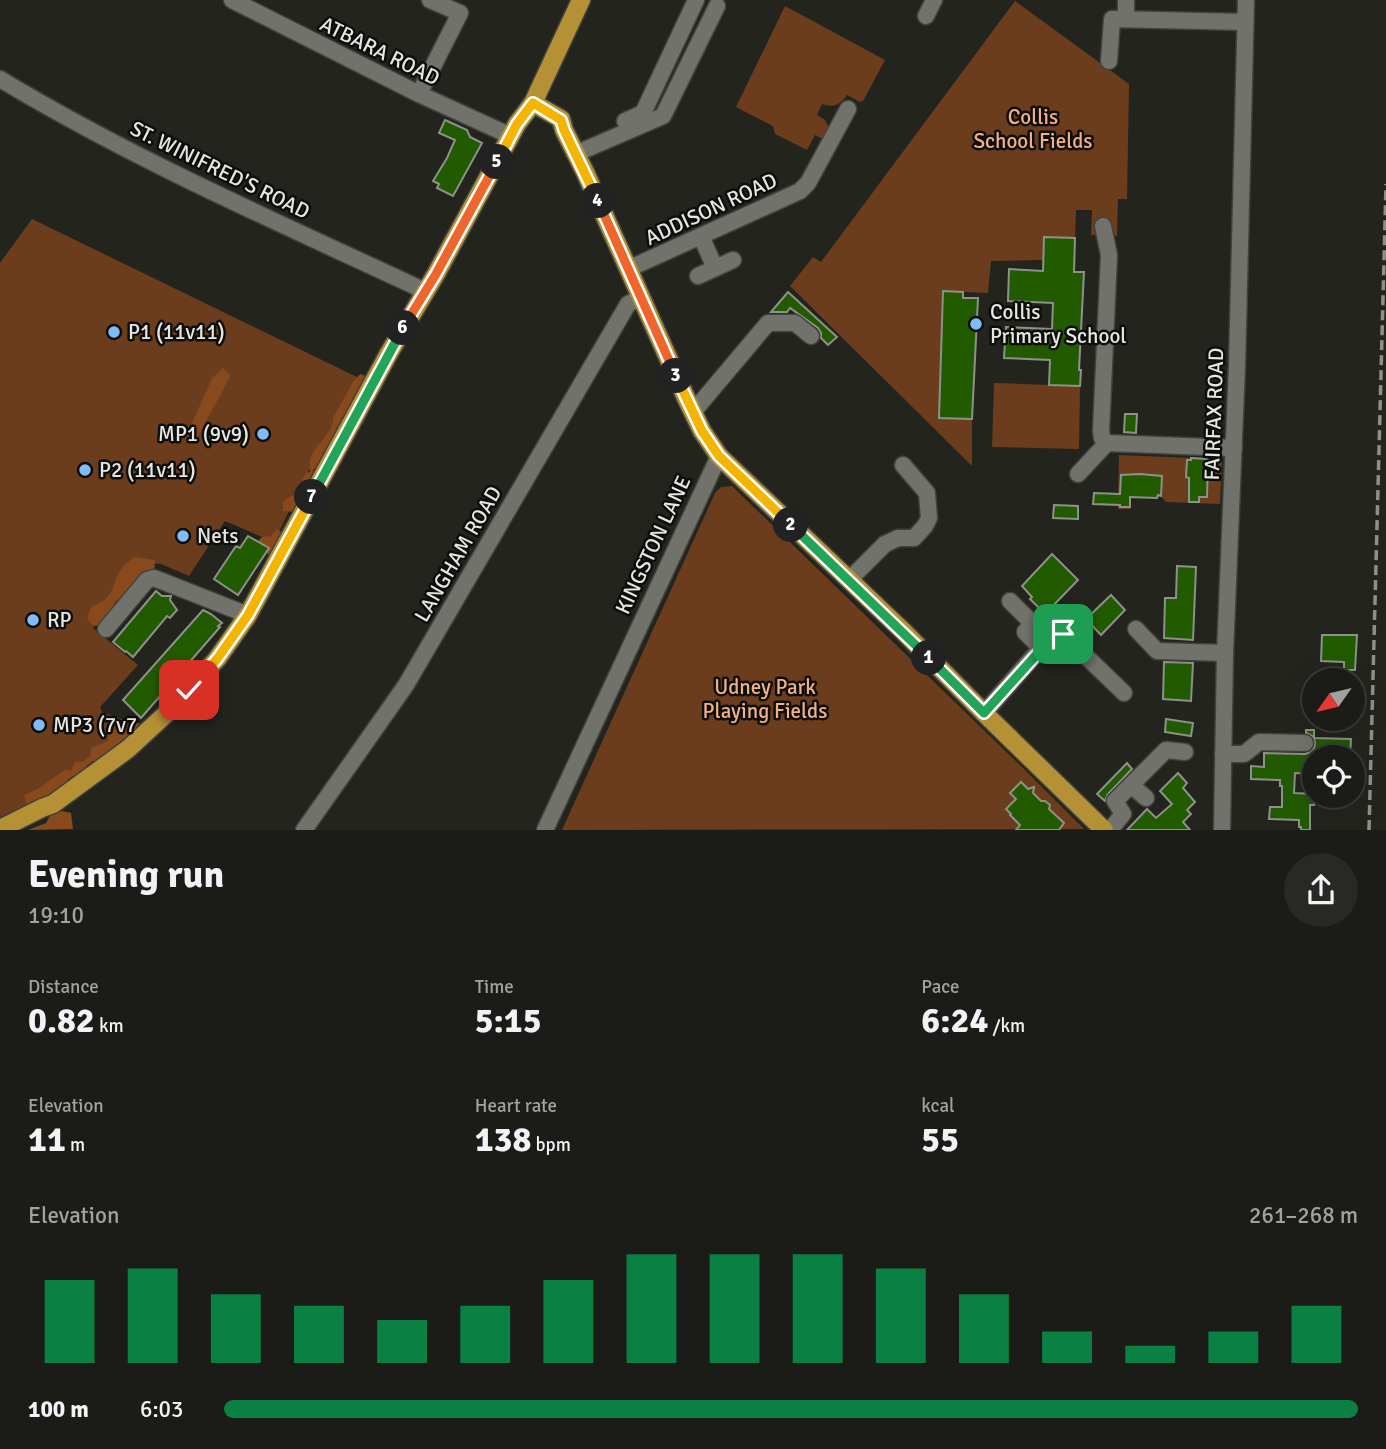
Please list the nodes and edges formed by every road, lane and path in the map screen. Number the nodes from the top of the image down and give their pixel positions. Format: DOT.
graph roads {
  1 [pos="232,0"];
  2 [pos="430,0"];
  3 [pos="581,0"];
  4 [pos="696,0"];
  5 [pos="934,0"];
  6 [pos="1246,0"];
  7 [pos="1126,1"];
  8 [pos="717,6"];
  9 [pos="926,16"];
  10 [pos="1119,19"];
  11 [pos="1245,22"];
  12 [pos="1109,61"];
  13 [pos="0,79"];
  14 [pos="419,94"];
  15 [pos="533,103"];
  16 [pos="848,109"];
  17 [pos="511,136"];
  18 [pos="573,150"];
  19 [pos="1103,226"];
  20 [pos="701,236"];
  21 [pos="733,260"];
  22 [pos="715,268"];
  23 [pos="628,269"];
  24 [pos="698,276"];
  25 [pos="425,291"];
  26 [pos="641,297"];
  27 [pos="811,337"];
  28 [pos="693,412"];
  29 [pos="1107,443"];
  30 [pos="1234,448"];
  31 [pos="719,456"];
  32 [pos="903,465"];
  33 [pos="1078,474"];
  34 [pos="849,580"];
  35 [pos="1010,601"];
  36 [pos="248,615"];
  37 [pos="106,629"];
  38 [pos="1136,629"];
  39 [pos="1041,648"];
  40 [pos="1225,653"];
  41 [pos="1124,693"];
  42 [pos="984,713"];
  43 [pos="1305,743"];
  44 [pos="1185,752"];
  45 [pos="1223,754"];
  46 [pos="1132,785"];
  47 [pos="1146,798"];
  48 [pos="0,829"];
  49 [pos="304,830"];
  50 [pos="545,830"];
  51 [pos="1104,830"];
  52 [pos="1110,830"];
  53 [pos="1222,830"];
  1 -- 14 [label="street, ATBARA ROAD"];
  2 -- 14 [label="street"];
  3 -- 15 [label="main road"];
  4 -- 18 [label="street"];
  5 -- 9 [label="street"];
  6 -- 11 [label="street, FAIRFAX ROAD"];
  7 -- 10 [label="street"];
  8 -- 18 [label="street"];
  10 -- 11 [label="street"];
  10 -- 12 [label="street"];
  11 -- 30 [label="street, FAIRFAX ROAD"];
  13 -- 25 [label="street, ST. WINIFRED'S ROAD"];
  14 -- 17 [label="street, ATBARA ROAD"];
  15 -- 17 [label="main road"];
  15 -- 18 [label="main road"];
  16 -- 20 [label="street, ADDISON ROAD"];
  17 -- 25 [label="main road"];
  18 -- 23 [label="main road"];
  19 -- 29 [label="street"];
  20 -- 22 [label="street"];
  20 -- 23 [label="street, ADDISON ROAD"];
  21 -- 22 [label="street"];
  22 -- 24 [label="street"];
  23 -- 26 [label="main road"];
  25 -- 36 [label="main road"];
  26 -- 28 [label="main road"];
  26 -- 49 [label="street, LANGHAM ROAD"];
  27 -- 28 [label="street"];
  28 -- 31 [label="main road"];
  29 -- 30 [label="street"];
  29 -- 33 [label="street"];
  30 -- 40 [label="street, FAIRFAX ROAD"];
  31 -- 34 [label="main road"];
  31 -- 50 [label="street, KINGSTON LANE"];
  32 -- 34 [label="street"];
  34 -- 42 [label="main road"];
  35 -- 39 [label="street"];
  36 -- 37 [label="street"];
  36 -- 48 [label="main road"];
  38 -- 40 [label="street"];
  39 -- 41 [label="street"];
  39 -- 42 [label="street"];
  40 -- 45 [label="street, FAIRFAX ROAD"];
  42 -- 51 [label="main road"];
  43 -- 45 [label="street"];
  44 -- 46 [label="street"];
  45 -- 53 [label="street, FAIRFAX ROAD"];
  46 -- 47 [label="street"];
  46 -- 52 [label="street"];
}
